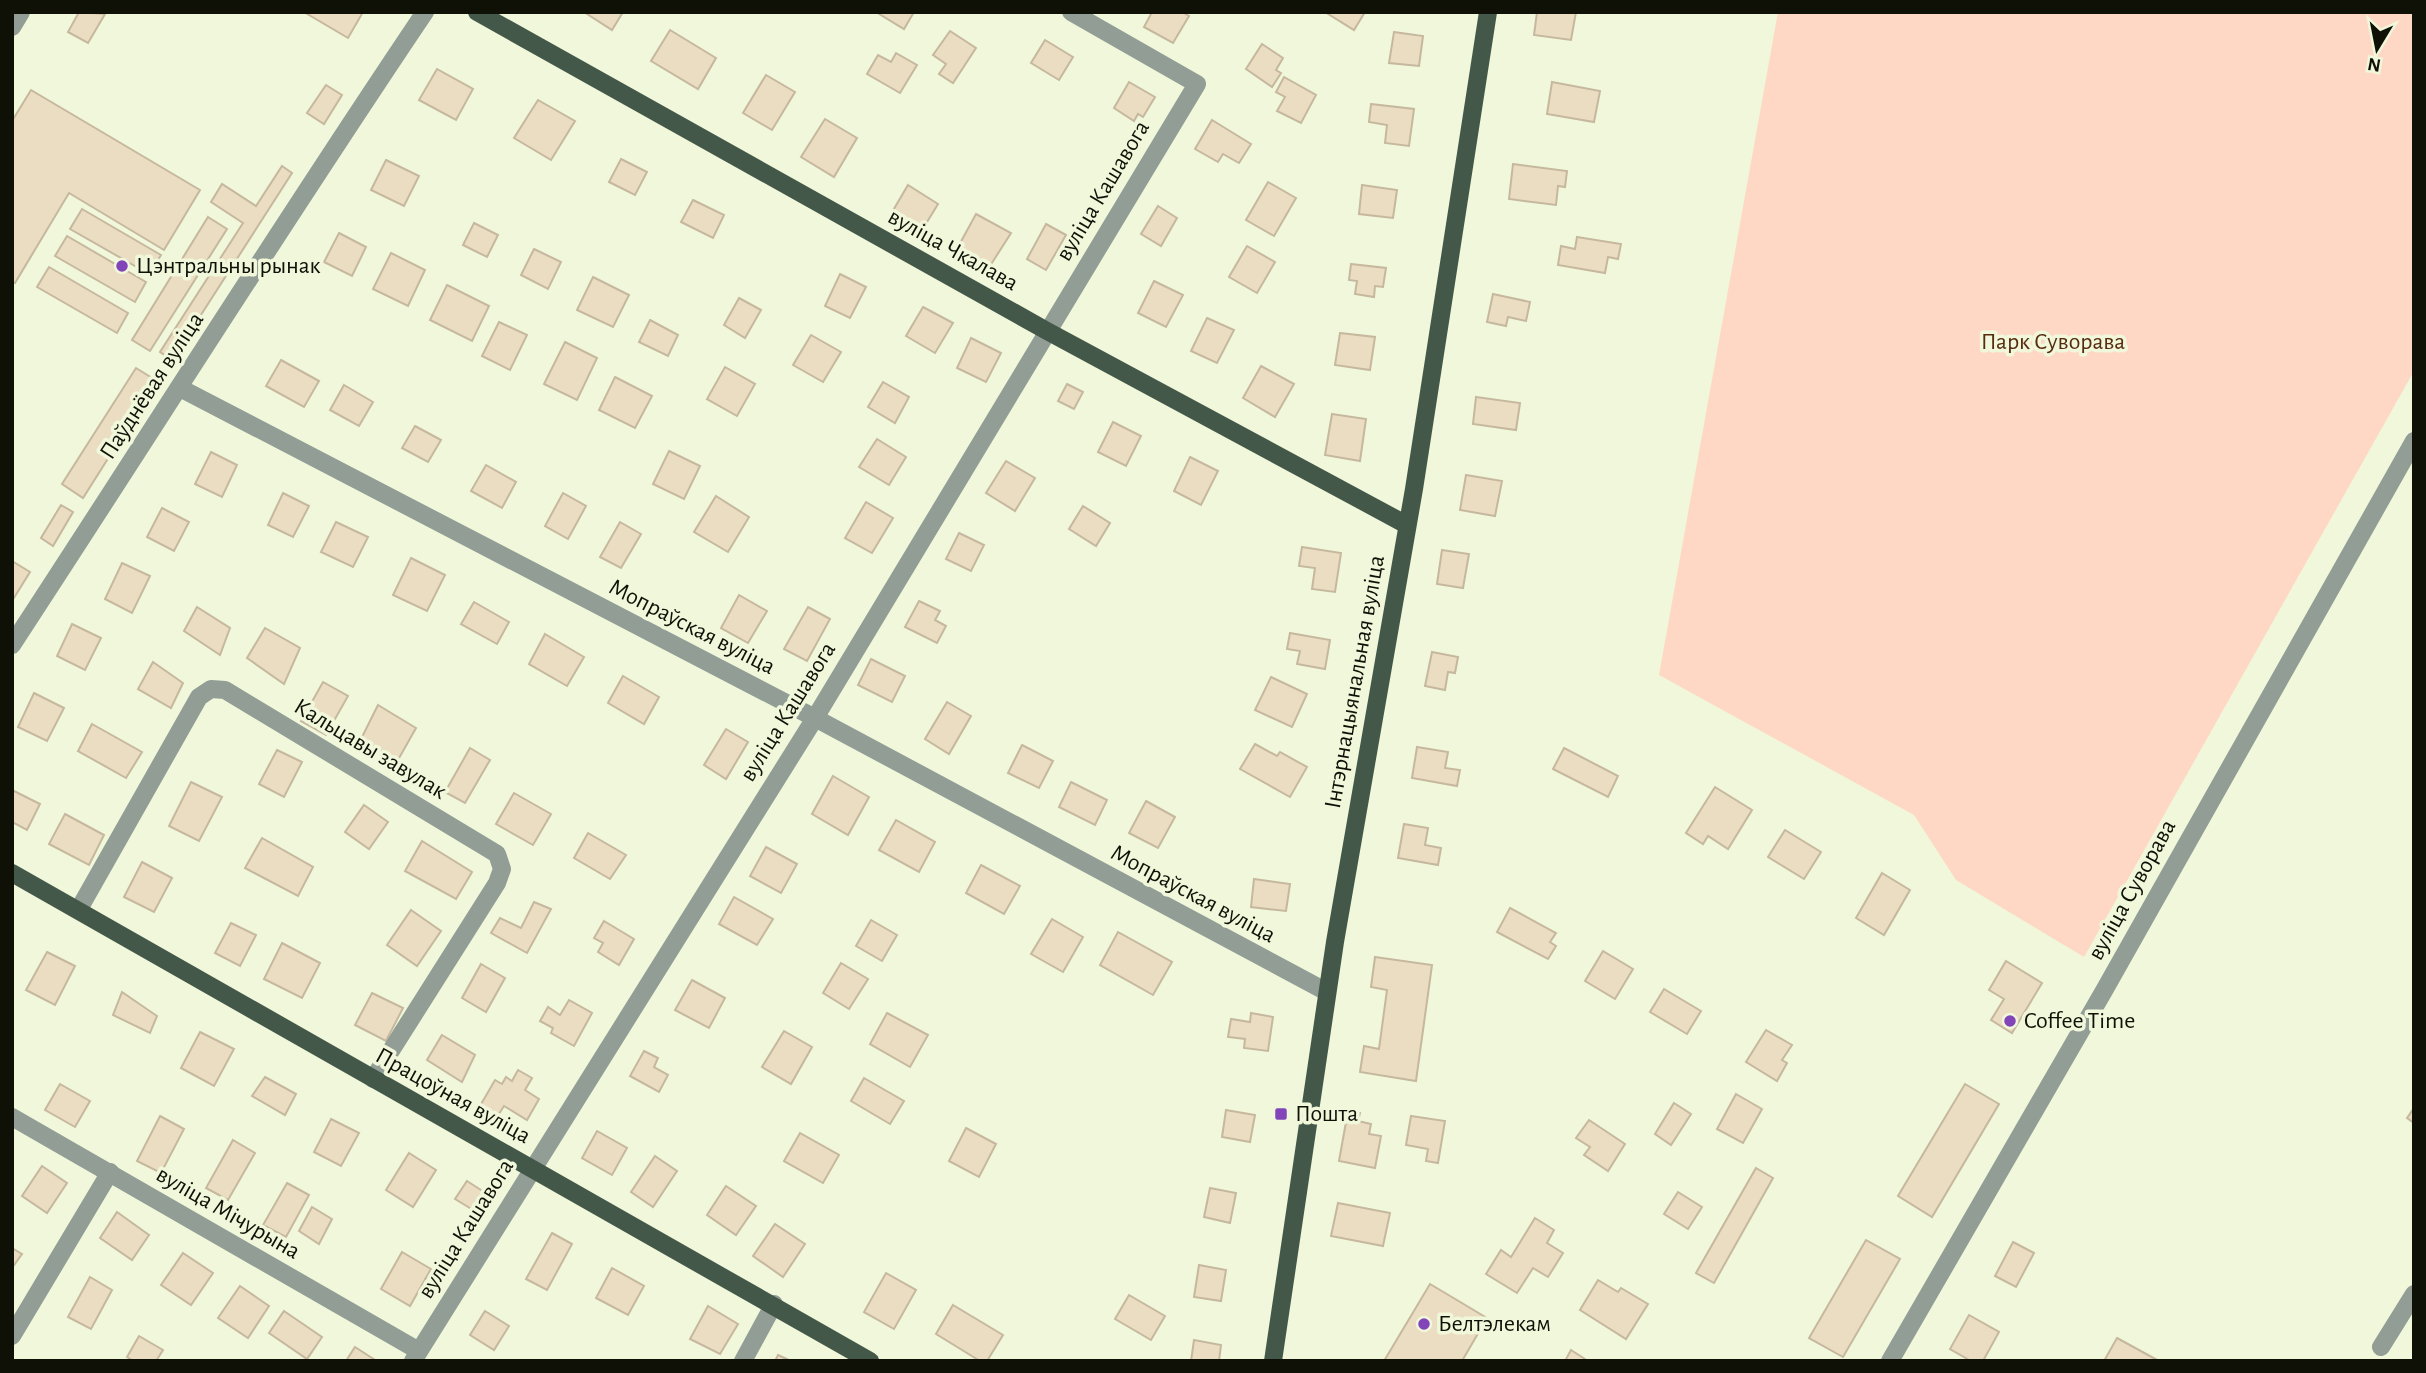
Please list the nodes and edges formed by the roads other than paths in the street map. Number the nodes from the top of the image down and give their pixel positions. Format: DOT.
graph roads {
  1 [pos="21,12"];
  2 [pos="425,12"];
  3 [pos="477,12"];
  4 [pos="1071,12"];
  5 [pos="1485,14"];
  6 [pos="12,27"];
  7 [pos="1047,331"];
  8 [pos="180,388"];
  9 [pos="2414,441"];
  10 [pos="1407,525"];
  11 [pos="12,645"];
  12 [pos="815,719"];
  13 [pos="12,873"];
  14 [pos="79,909"];
  15 [pos="1327,992"];
  16 [pos="373,1079"];
  17 [pos="12,1117"];
  18 [pos="533,1169"];
  19 [pos="110,1172"];
  20 [pos="2414,1294"];
  21 [pos="774,1304"];
  22 [pos="12,1336"];
  23 [pos="2381,1347"];
  24 [pos="416,1356"];
  25 [pos="743,1361"];
  26 [pos="870,1361"];
  27 [pos="1273,1361"];
  28 [pos="1890,1361"];
  1 -- 6 [label="street"];
  2 -- 8 [label="street, Паўднёвая вуліца"];
  3 -- 7 [label="main road, вуліца Чкалава"];
  4 -- 7 [label="street, вуліца Кашавога"];
  5 -- 10 [label="main road, Інтэрнацыянальная вуліца"];
  7 -- 10 [label="main road, вуліца Чкалава"];
  7 -- 12 [label="street, вуліца Кашавога"];
  8 -- 11 [label="street, Паўднёвая вуліца"];
  8 -- 12 [label="street, Мопраўская вуліца"];
  9 -- 28 [label="street, вуліца Суворава"];
  10 -- 15 [label="main road, Інтэрнацыянальная вуліца"];
  12 -- 15 [label="street, Мопраўская вуліца"];
  12 -- 18 [label="street, вуліца Кашавога"];
  13 -- 14 [label="main road, Працоўная вуліца"];
  14 -- 16 [label="main road, Працоўная вуліца"];
  14 -- 16 [label="street, Кальцавы завулак"];
  15 -- 27 [label="main road, Інтэрнацыянальная вуліца"];
  16 -- 18 [label="main road, Працоўная вуліца"];
  17 -- 19 [label="street, вуліца Мічурына"];
  18 -- 21 [label="main road, Працоўная вуліца"];
  18 -- 24 [label="street, вуліца Кашавога"];
  19 -- 22 [label="street"];
  19 -- 24 [label="street, вуліца Мічурына"];
  20 -- 23 [label="street"];
  21 -- 25 [label="street"];
  21 -- 26 [label="main road, Працоўная вуліца"];
}
